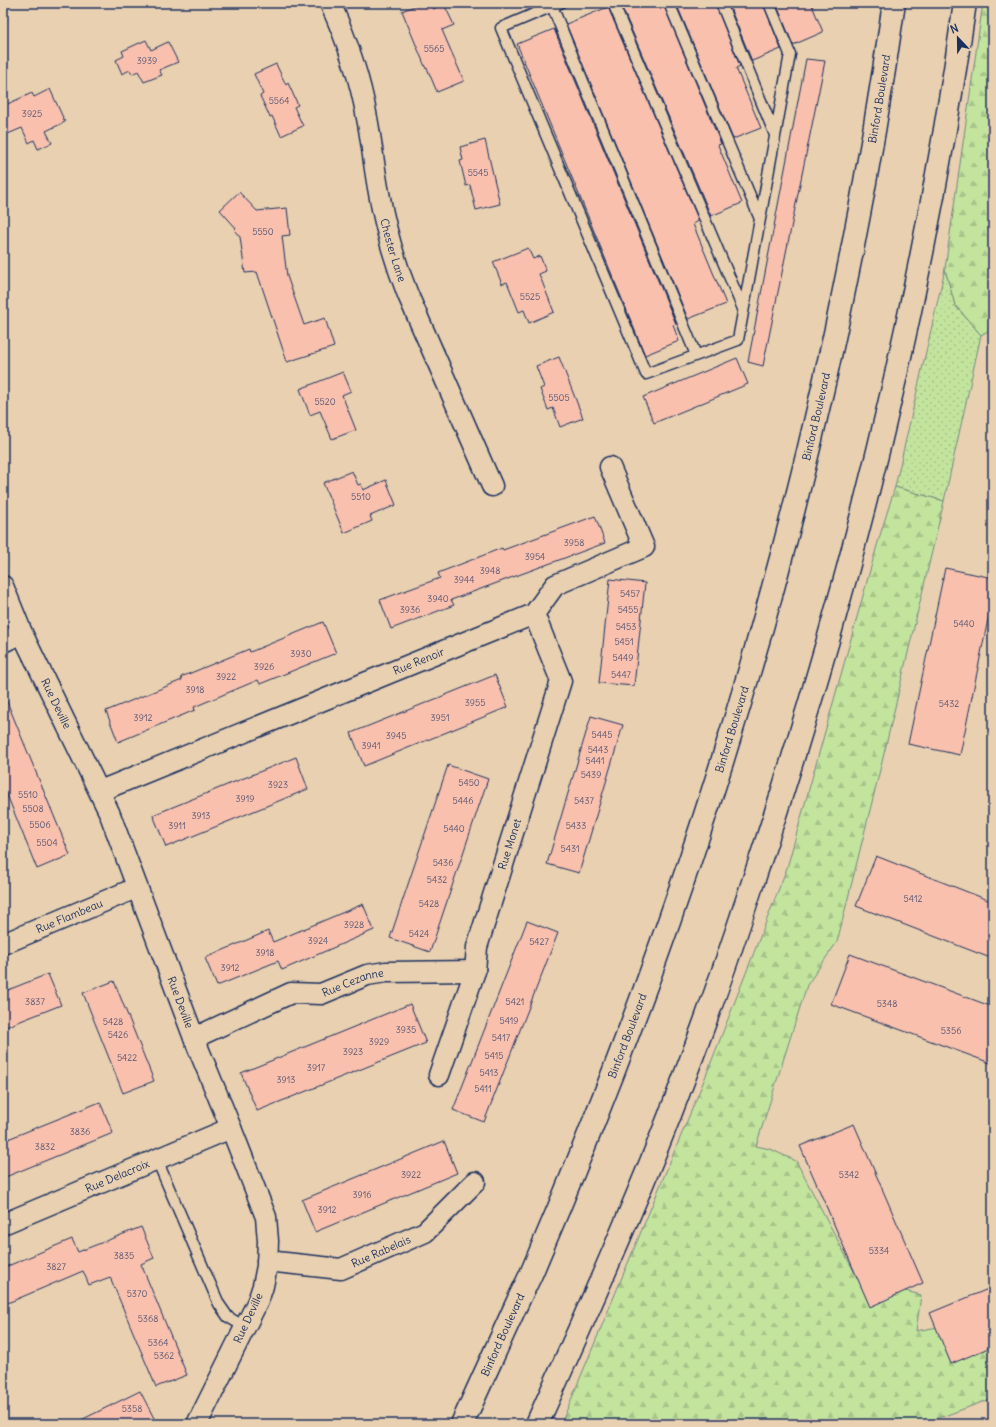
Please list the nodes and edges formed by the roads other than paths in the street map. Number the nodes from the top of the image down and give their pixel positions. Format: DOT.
graph roads {
  1 [pos="330,3"];
  2 [pos="613,3"];
  3 [pos="669,3"];
  4 [pos="720,3"];
  5 [pos="769,3"];
  6 [pos="894,3"];
  7 [pos="965,3"];
  8 [pos="556,5"];
  9 [pos="775,135"];
  10 [pos="760,219"];
  11 [pos="743,309"];
  12 [pos="696,355"];
  13 [pos="610,467"];
  14 [pos="492,486"];
  15 [pos="3,586"];
  16 [pos="534,614"];
  17 [pos="22,633"];
  18 [pos="3,642"];
  19 [pos="100,791"];
  20 [pos="136,888"];
  21 [pos="3,944"];
  22 [pos="475,971"];
  23 [pos="194,1038"];
  24 [pos="438,1076"];
  25 [pos="231,1128"];
  26 [pos="157,1160"];
  27 [pos="475,1182"];
  28 [pos="3,1224"];
  29 [pos="267,1260"];
  30 [pos="245,1327"];
  31 [pos="197,1424"];
  32 [pos="462,1424"];
  33 [pos="537,1424"];
  1 -- 14 [label="street, Chester Lane"];
  2 -- 11 [label="lane"];
  3 -- 10 [label="lane"];
  4 -- 9 [label="lane"];
  5 -- 9 [label="lane"];
  6 -- 32 [label="main road, Binford Boulevard"];
  7 -- 33 [label="main road"];
  8 -- 12 [label="lane"];
  8 -- 12 [label="lane"];
  9 -- 10 [label="lane"];
  10 -- 11 [label="lane"];
  11 -- 12 [label="lane"];
  13 -- 16 [label="street"];
  15 -- 17 [label="street, Rue Deville"];
  16 -- 19 [label="street, Rue Renoir"];
  16 -- 22 [label="street, Rue Monet"];
  17 -- 18 [label="street"];
  17 -- 19 [label="street, Rue Deville"];
  19 -- 20 [label="street, Rue Deville"];
  20 -- 21 [label="street, Rue Flambeau"];
  20 -- 23 [label="street, Rue Deville"];
  22 -- 23 [label="street, Rue Cezanne"];
  22 -- 24 [label="street, Rue Monet"];
  23 -- 25 [label="street, Rue Deville"];
  25 -- 26 [label="street, Rue Delacroix"];
  25 -- 29 [label="street, Rue Deville"];
  26 -- 28 [label="street, Rue Delacroix"];
  26 -- 30 [label="lane"];
  27 -- 29 [label="street, Rue Rabelais"];
  29 -- 30 [label="street, Rue Deville"];
  30 -- 31 [label="street, Rue Deville"];
}
